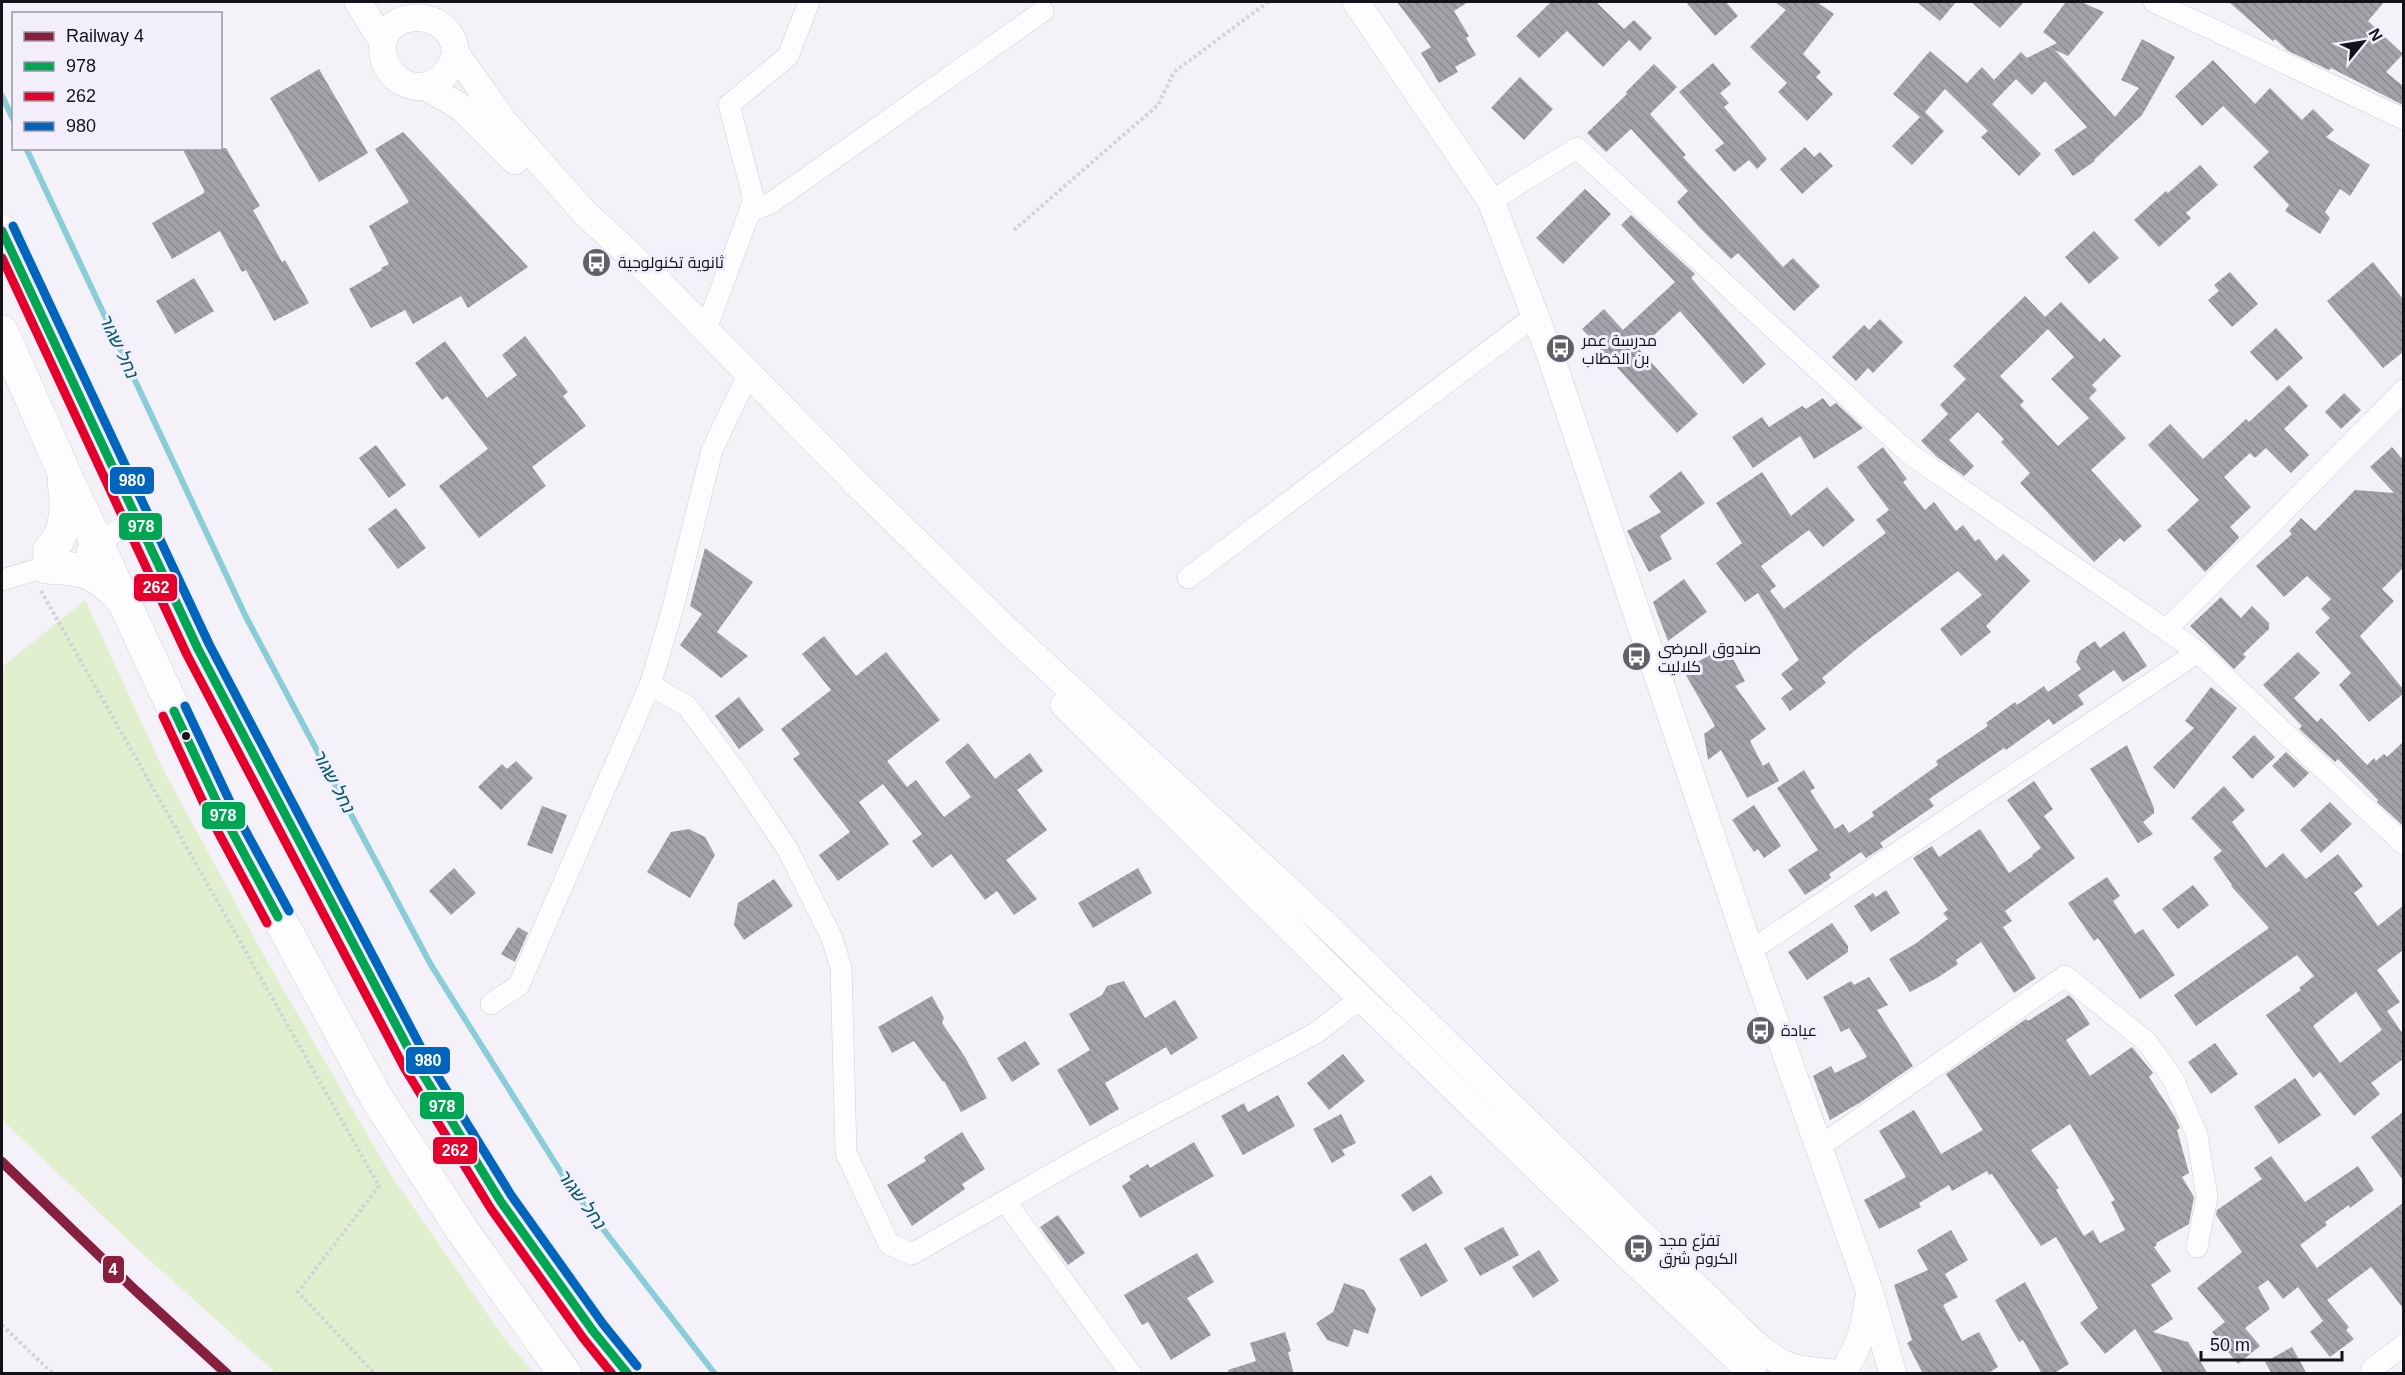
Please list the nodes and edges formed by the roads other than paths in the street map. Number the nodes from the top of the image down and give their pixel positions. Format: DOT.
graph roads {
  1 [pos="358,2"];
  2 [pos="809,2"];
  3 [pos="1356,2"];
  4 [pos="2154,2"];
  5 [pos="400,8"];
  6 [pos="1043,11"];
  7 [pos="383,42"];
  8 [pos="456,54"];
  9 [pos="424,86"];
  10 [pos="2403,119"];
  11 [pos="1491,201"];
  12 [pos="749,212"];
  13 [pos="2,231"];
  14 [pos="1535,316"];
  15 [pos="706,329"];
  16 [pos="2,332"];
  17 [pos="743,386"];
  18 [pos="2403,390"];
  19 [pos="62,468"];
  20 [pos="136,518"];
  21 [pos="94,538"];
  22 [pos="42,563"];
  23 [pos="1188,578"];
  24 [pos="2,580"];
  25 [pos="123,600"];
  26 [pos="2166,630"];
  27 [pos="2198,652"];
  28 [pos="650,685"];
  29 [pos="2403,844"];
  30 [pos="1750,951"];
  31 [pos="1361,998"];
  32 [pos="491,1004"];
  33 [pos="1819,1147"];
  34 [pos="1005,1201"];
  35 [pos="2197,1247"];
  36 [pos="1869,1290"];
  37 [pos="2403,1345"];
  38 [pos="2372,1369"];
  39 [pos="1836,1370"];
  40 [pos="565,1374"];
  41 [pos="628,1374"];
  42 [pos="1131,1374"];
  43 [pos="1753,1374"];
  44 [pos="1886,1374"];
  45 [pos="1893,1374"];
  1 -- 7 [label="street"];
  2 -- 12 [label="street"];
  3 -- 11 [label="street"];
  4 -- 10 [label="street"];
  5 -- 7 [label="street"];
  5 -- 8 [label="street"];
  6 -- 12 [label="street"];
  7 -- 9 [label="street"];
  8 -- 9 [label="street"];
  8 -- 15 [label="street"];
  9 -- 17 [label="street"];
  11 -- 14 [label="street"];
  11 -- 26 [label="street"];
  12 -- 15 [label="street"];
  13 -- 20 [label="highway"];
  14 -- 23 [label="street"];
  14 -- 30 [label="street"];
  15 -- 39 [label="street"];
  16 -- 19 [label="highway"];
  17 -- 28 [label="street"];
  17 -- 31 [label="street"];
  18 -- 26 [label="street"];
  19 -- 21 [label="highway"];
  19 -- 22 [label="highway"];
  20 -- 21 [label="street"];
  20 -- 41 [label="highway"];
  21 -- 22 [label="street"];
  21 -- 25 [label="highway"];
  22 -- 24 [label="street"];
  22 -- 25 [label="highway"];
  25 -- 40 [label="highway"];
  26 -- 27 [label="street"];
  27 -- 29 [label="street"];
  27 -- 30 [label="street"];
  28 -- 32 [label="street"];
  28 -- 34 [label="street"];
  30 -- 33 [label="street"];
  31 -- 34 [label="street"];
  31 -- 43 [label="street"];
  33 -- 35 [label="street"];
  33 -- 36 [label="street"];
  34 -- 42 [label="street"];
  36 -- 39 [label="street"];
  36 -- 45 [label="street"];
  37 -- 38 [label="street"];
  39 -- 44 [label="street"];
}
